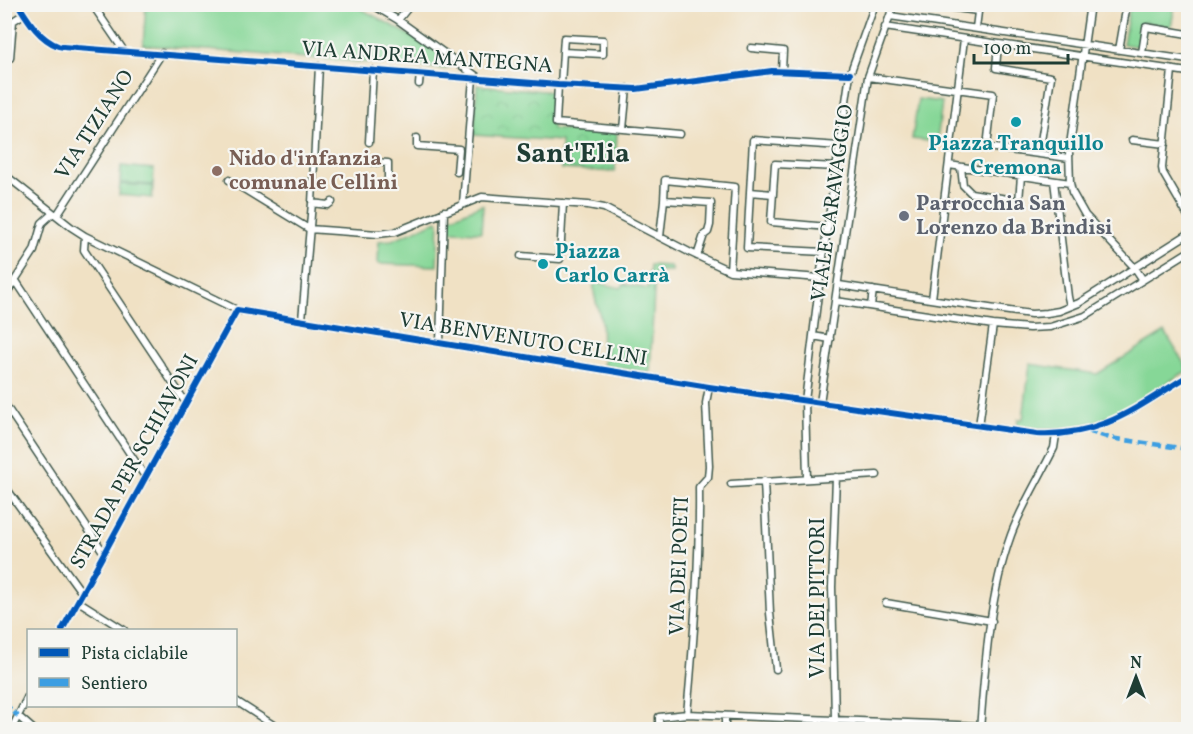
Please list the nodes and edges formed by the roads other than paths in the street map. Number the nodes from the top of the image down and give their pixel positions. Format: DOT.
graph roads {
  1 [pos="18,4"];
  2 [pos="92,4"];
  3 [pos="371,4"];
  4 [pos="411,4"];
  5 [pos="875,4"];
  6 [pos="894,4"];
  7 [pos="931,4"];
  8 [pos="1090,4"];
  9 [pos="1127,4"];
  10 [pos="949,6"];
  11 [pos="979,8"];
  12 [pos="24,14"];
  13 [pos="890,16"];
  14 [pos="398,20"];
  15 [pos="4,21"];
  16 [pos="13,21"];
  17 [pos="885,27"];
  18 [pos="976,28"];
  19 [pos="1188,34"];
  20 [pos="964,39"];
  21 [pos="998,44"];
  22 [pos="1084,44"];
  23 [pos="751,48"];
  24 [pos="1119,50"];
  25 [pos="124,51"];
  26 [pos="563,52"];
  27 [pos="162,53"];
  28 [pos="1142,53"];
  29 [pos="1081,57"];
  30 [pos="4,58"];
  31 [pos="1188,60"];
  32 [pos="319,66"];
  33 [pos="374,70"];
  34 [pos="782,70"];
  35 [pos="1172,70"];
  36 [pos="1188,72"];
  37 [pos="420,74"];
  38 [pos="850,74"];
  39 [pos="867,77"];
  40 [pos="476,78"];
  41 [pos="419,84"];
  42 [pos="560,85"];
  43 [pos="627,88"];
  44 [pos="958,90"];
  45 [pos="623,129"];
  46 [pos="680,134"];
  47 [pos="417,138"];
  48 [pos="1132,140"];
  49 [pos="369,142"];
  50 [pos="1165,144"];
  51 [pos="840,146"];
  52 [pos="1039,154"];
  53 [pos="314,158"];
  54 [pos="1069,158"];
  55 [pos="949,165"];
  56 [pos="837,167"];
  57 [pos="961,167"];
  58 [pos="457,172"];
  59 [pos="4,174"];
  60 [pos="1022,176"];
  61 [pos="388,179"];
  62 [pos="229,180"];
  63 [pos="1054,181"];
  64 [pos="1070,183"];
  65 [pos="750,192"];
  66 [pos="773,194"];
  67 [pos="664,200"];
  68 [pos="332,202"];
  69 [pos="312,203"];
  70 [pos="563,203"];
  71 [pos="463,204"];
  72 [pos="444,212"];
  73 [pos="55,214"];
  74 [pos="1188,216"];
  75 [pos="828,227"];
  76 [pos="309,229"];
  77 [pos="1188,234"];
  78 [pos="85,236"];
  79 [pos="660,237"];
  80 [pos="824,252"];
  81 [pos="1188,252"];
  82 [pos="521,256"];
  83 [pos="697,256"];
  84 [pos="1135,268"];
  85 [pos="730,271"];
  86 [pos="820,278"];
  87 [pos="1143,280"];
  88 [pos="16,281"];
  89 [pos="839,285"];
  90 [pos="873,290"];
  91 [pos="4,297"];
  92 [pos="932,299"];
  93 [pos="836,301"];
  94 [pos="1079,303"];
  95 [pos="871,306"];
  96 [pos="1070,306"];
  97 [pos="977,307"];
  98 [pos="237,310"];
  99 [pos="1085,316"];
  100 [pos="302,320"];
  101 [pos="975,322"];
  102 [pos="993,325"];
  103 [pos="813,336"];
  104 [pos="830,339"];
  105 [pos="440,343"];
  106 [pos="1188,376"];
  107 [pos="708,387"];
  108 [pos="805,401"];
  109 [pos="4,403"];
  110 [pos="186,403"];
  111 [pos="820,403"];
  112 [pos="979,426"];
  113 [pos="1056,435"];
  114 [pos="877,475"];
  115 [pos="836,477"];
  116 [pos="146,478"];
  117 [pos="807,478"];
  118 [pos="764,482"];
  119 [pos="731,484"];
  120 [pos="4,485"];
  121 [pos="104,553"];
  122 [pos="82,593"];
  123 [pos="78,601"];
  124 [pos="886,603"];
  125 [pos="992,621"];
  126 [pos="63,629"];
  127 [pos="122,629"];
  128 [pos="776,669"];
  129 [pos="27,698"];
  130 [pos="237,702"];
  131 [pos="687,714"];
  132 [pos="18,716"];
  133 [pos="724,716"];
  134 [pos="836,719"];
  135 [pos="980,728"];
  136 [pos="11,729"];
  137 [pos="34,729"];
  138 [pos="281,729"];
  139 [pos="659,729"];
  140 [pos="725,729"];
  1 -- 12 [label="street, VIA ANDREA MANTEGNA"];
  2 -- 25 [label="street"];
  3 -- 14 [label="street"];
  4 -- 14 [label="street"];
  5 -- 38 [label="street, VIALE CARAVAGGIO"];
  6 -- 13 [label="street, VIALE CARAVAGGIO"];
  7 -- 10 [label="street"];
  8 -- 22 [label="street"];
  9 -- 24 [label="street"];
  10 -- 11 [label="street"];
  11 -- 18 [label="street"];
  12 -- 16 [label="street"];
  12 -- 25 [label="street, VIA ANDREA MANTEGNA"];
  13 -- 17 [label="street, VIALE CARAVAGGIO"];
  13 -- 18 [label="street"];
  14 -- 40 [label="street"];
  15 -- 16 [label="street"];
  16 -- 30 [label="street"];
  17 -- 20 [label="street"];
  17 -- 39 [label="street, VIALE CARAVAGGIO"];
  18 -- 22 [label="street"];
  19 -- 28 [label="street"];
  20 -- 21 [label="street"];
  20 -- 44 [label="street"];
  21 -- 29 [label="street"];
  21 -- 52 [label="street"];
  22 -- 24 [label="street"];
  22 -- 29 [label="street"];
  23 -- 34 [label="street"];
  24 -- 28 [label="street"];
  25 -- 27 [label="street, VIA ANDREA MANTEGNA"];
  26 -- 26 [label="street"];
  26 -- 42 [label="street"];
  27 -- 32 [label="street, VIA ANDREA MANTEGNA"];
  27 -- 73 [label="street, VIA TIZIANO"];
  28 -- 31 [label="street"];
  29 -- 35 [label="street"];
  29 -- 54 [label="street"];
  32 -- 33 [label="street, VIA ANDREA MANTEGNA"];
  32 -- 53 [label="street"];
  33 -- 37 [label="street, VIA ANDREA MANTEGNA"];
  33 -- 49 [label="street"];
  34 -- 38 [label="street, VIA ANDREA MANTEGNA"];
  34 -- 43 [label="street, VIA ANDREA MANTEGNA"];
  35 -- 36 [label="street"];
  35 -- 50 [label="street"];
  37 -- 40 [label="street, VIA ANDREA MANTEGNA"];
  37 -- 41 [label="street"];
  38 -- 51 [label="street, VIALE CARAVAGGIO"];
  39 -- 44 [label="street"];
  39 -- 89 [label="street, VIALE CARAVAGGIO"];
  40 -- 42 [label="street, VIA ANDREA MANTEGNA"];
  40 -- 71 [label="street"];
  42 -- 43 [label="street, VIA ANDREA MANTEGNA"];
  42 -- 45 [label="street"];
  43 -- 45 [label="street"];
  44 -- 52 [label="street"];
  44 -- 55 [label="street"];
  45 -- 46 [label="street"];
  47 -- 58 [label="street"];
  48 -- 50 [label="street"];
  50 -- 74 [label="street"];
  51 -- 56 [label="street, VIALE CARAVAGGIO"];
  51 -- 65 [label="street"];
  52 -- 54 [label="street"];
  53 -- 61 [label="street"];
  53 -- 69 [label="street"];
  54 -- 64 [label="street"];
  55 -- 57 [label="street"];
  55 -- 92 [label="street"];
  56 -- 66 [label="street"];
  56 -- 75 [label="street, VIALE CARAVAGGIO"];
  57 -- 60 [label="street"];
  57 -- 60 [label="street"];
  59 -- 73 [label="street, VIA BENVENUTO CELLINI"];
  60 -- 63 [label="street"];
  62 -- 76 [label="street"];
  63 -- 64 [label="street"];
  63 -- 96 [label="street"];
  64 -- 84 [label="street"];
  65 -- 66 [label="street"];
  65 -- 80 [label="street"];
  66 -- 75 [label="street"];
  67 -- 79 [label="street"];
  67 -- 83 [label="street"];
  67 -- 85 [label="street"];
  68 -- 69 [label="street"];
  69 -- 76 [label="street"];
  70 -- 71 [label="street"];
  70 -- 79 [label="street"];
  70 -- 82 [label="street"];
  71 -- 72 [label="street"];
  72 -- 76 [label="street"];
  72 -- 105 [label="street"];
  73 -- 78 [label="street, VIA BENVENUTO CELLINI"];
  73 -- 88 [label="street, VIA TIZIANO"];
  75 -- 80 [label="street, VIALE CARAVAGGIO"];
  76 -- 100 [label="street"];
  77 -- 84 [label="street"];
  78 -- 98 [label="street, VIA BENVENUTO CELLINI"];
  78 -- 110 [label="street"];
  79 -- 83 [label="street"];
  80 -- 86 [label="street, VIALE CARAVAGGIO"];
  81 -- 87 [label="street"];
  83 -- 85 [label="street"];
  84 -- 87 [label="street"];
  84 -- 94 [label="street"];
  85 -- 86 [label="street"];
  86 -- 103 [label="street, VIALE CARAVAGGIO"];
  87 -- 99 [label="street"];
  88 -- 91 [label="street, VIA TIZIANO"];
  88 -- 116 [label="street"];
  89 -- 90 [label="street"];
  89 -- 93 [label="street, VIALE CARAVAGGIO"];
  90 -- 92 [label="street"];
  90 -- 95 [label="street"];
  92 -- 97 [label="street"];
  93 -- 95 [label="street"];
  93 -- 104 [label="street, VIALE CARAVAGGIO"];
  94 -- 96 [label="street"];
  94 -- 99 [label="street"];
  95 -- 101 [label="street"];
  96 -- 97 [label="street"];
  97 -- 101 [label="street"];
  98 -- 100 [label="street, VIA BENVENUTO CELLINI"];
  98 -- 110 [label="street, STRADA PER SCHIAVONI"];
  99 -- 102 [label="street"];
  100 -- 105 [label="street, VIA BENVENUTO CELLINI"];
  101 -- 102 [label="street"];
  102 -- 112 [label="street"];
  103 -- 104 [label="street"];
  103 -- 108 [label="street, VIALE CARAVAGGIO"];
  104 -- 111 [label="street, VIALE CARAVAGGIO"];
  105 -- 107 [label="street, VIA BENVENUTO CELLINI"];
  106 -- 113 [label="street, VIA BENVENUTO CELLINI"];
  107 -- 108 [label="street, VIA BENVENUTO CELLINI"];
  107 -- 131 [label="street, VIA DEI POETI"];
  108 -- 111 [label="street, VIA BENVENUTO CELLINI"];
  108 -- 117 [label="street, VIALE CARAVAGGIO"];
  109 -- 121 [label="street"];
  110 -- 116 [label="street, STRADA PER SCHIAVONI"];
  111 -- 112 [label="street, VIA BENVENUTO CELLINI"];
  112 -- 113 [label="street, VIA BENVENUTO CELLINI"];
  113 -- 125 [label="street"];
  114 -- 115 [label="street"];
  115 -- 117 [label="street"];
  115 -- 134 [label="street, VIA DEI PITTORI"];
  116 -- 121 [label="street, STRADA PER SCHIAVONI"];
  117 -- 118 [label="street"];
  118 -- 119 [label="street"];
  118 -- 128 [label="street"];
  120 -- 122 [label="street"];
  121 -- 122 [label="street, STRADA PER SCHIAVONI"];
  122 -- 123 [label="street, STRADA PER SCHIAVONI"];
  123 -- 126 [label="street, STRADA PER SCHIAVONI"];
  123 -- 127 [label="street"];
  124 -- 125 [label="street"];
  125 -- 135 [label="street"];
  129 -- 132 [label="street"];
  130 -- 138 [label="street"];
  131 -- 133 [label="street"];
  131 -- 139 [label="street"];
  132 -- 136 [label="street"];
  132 -- 137 [label="street"];
  133 -- 134 [label="street"];
  133 -- 140 [label="street"];
  134 -- 135 [label="street"];
}
